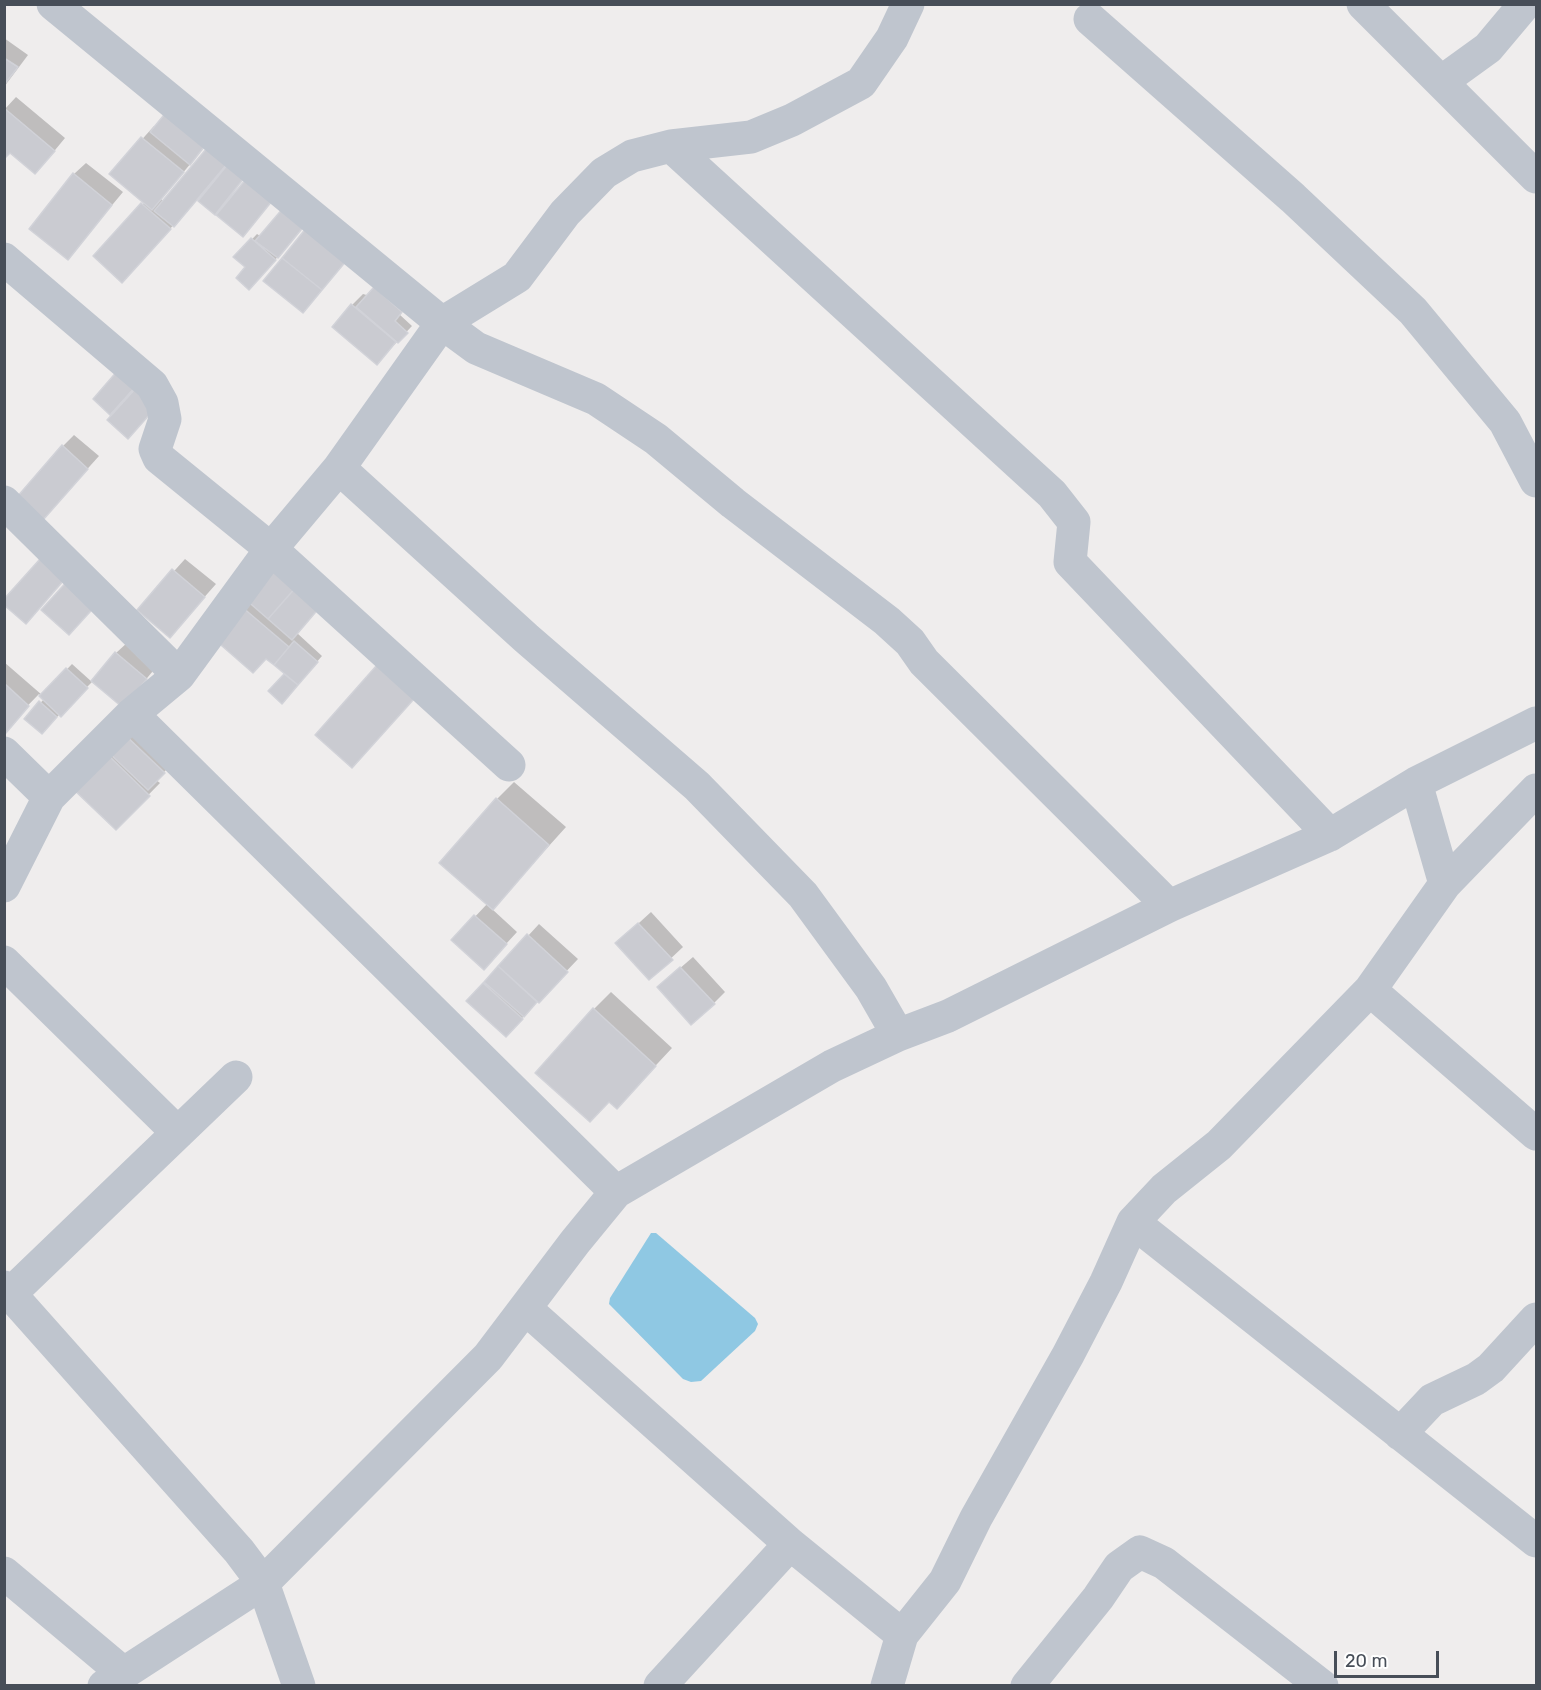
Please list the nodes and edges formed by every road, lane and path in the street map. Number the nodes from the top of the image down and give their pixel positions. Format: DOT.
graph roads {
  1 [pos="53,4"];
  2 [pos="908,4"];
  3 [pos="1363,4"];
  4 [pos="1525,4"];
  5 [pos="1090,20"];
  6 [pos="1440,82"];
  7 [pos="671,146"];
  8 [pos="1536,177"];
  9 [pos="4,258"];
  10 [pos="442,323"];
  11 [pos="339,468"];
  12 [pos="1536,481"];
  13 [pos="4,502"];
  14 [pos="272,549"];
  15 [pos="179,675"];
  16 [pos="132,714"];
  17 [pos="1536,723"];
  18 [pos="4,753"];
  19 [pos="509,765"];
  20 [pos="1416,783"];
  21 [pos="1536,790"];
  22 [pos="49,797"];
  23 [pos="1330,835"];
  24 [pos="1445,884"];
  25 [pos="4,886"];
  26 [pos="1169,906"];
  27 [pos="4,962"];
  28 [pos="1370,990"];
  29 [pos="898,1035"];
  30 [pos="236,1077"];
  31 [pos="178,1133"];
  32 [pos="1536,1134"];
  33 [pos="616,1192"];
  34 [pos="1133,1222"];
  35 [pos="7,1291"];
  36 [pos="526,1309"];
  37 [pos="1536,1319"];
  38 [pos="1400,1434"];
  39 [pos="1536,1541"];
  40 [pos="790,1544"];
  41 [pos="4,1573"];
  42 [pos="263,1583"];
  43 [pos="902,1635"];
  44 [pos="113,1679"];
  45 [pos="299,1686"];
  46 [pos="660,1686"];
  47 [pos="887,1686"];
  48 [pos="1027,1686"];
  49 [pos="1322,1686"];
  1 -- 10 [label="street"];
  2 -- 7 [label="street"];
  3 -- 6 [label="street"];
  4 -- 6 [label="street"];
  5 -- 12 [label="street"];
  6 -- 8 [label="street"];
  7 -- 10 [label="street"];
  7 -- 23 [label="street"];
  9 -- 14 [label="street"];
  10 -- 11 [label="street"];
  10 -- 26 [label="street"];
  11 -- 14 [label="street"];
  11 -- 29 [label="street"];
  13 -- 15 [label="street"];
  14 -- 15 [label="street"];
  14 -- 19 [label="street"];
  15 -- 16 [label="street"];
  16 -- 22 [label="street"];
  16 -- 33 [label="street"];
  17 -- 20 [label="street"];
  18 -- 22 [label="street"];
  20 -- 23 [label="street"];
  20 -- 24 [label="street"];
  21 -- 24 [label="street"];
  22 -- 25 [label="street"];
  23 -- 26 [label="street"];
  24 -- 28 [label="street"];
  26 -- 29 [label="street"];
  27 -- 31 [label="street"];
  28 -- 32 [label="street"];
  28 -- 34 [label="street"];
  29 -- 33 [label="street"];
  30 -- 31 [label="street"];
  31 -- 35 [label="street"];
  33 -- 36 [label="street"];
  34 -- 38 [label="street"];
  34 -- 43 [label="street"];
  35 -- 42 [label="street"];
  36 -- 40 [label="street"];
  36 -- 42 [label="street"];
  37 -- 38 [label="street"];
  38 -- 39 [label="street"];
  40 -- 43 [label="street"];
  40 -- 46 [label="street"];
  41 -- 44 [label="street"];
  42 -- 44 [label="street"];
  42 -- 45 [label="street"];
  43 -- 47 [label="street"];
  48 -- 49 [label="street"];
}
